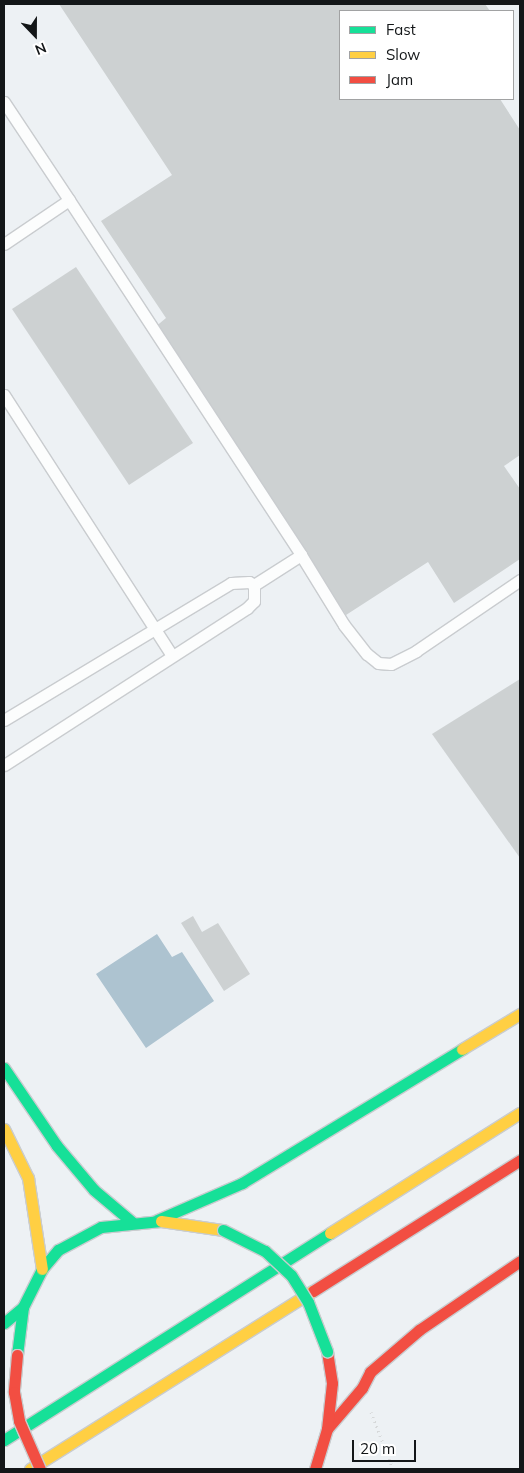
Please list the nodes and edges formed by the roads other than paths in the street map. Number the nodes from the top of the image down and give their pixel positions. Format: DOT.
graph roads {
  1 [pos="4,102"];
  2 [pos="70,200"];
  3 [pos="4,244"];
  4 [pos="4,395"];
  5 [pos="301,555"];
  6 [pos="520,580"];
  7 [pos="254,585"];
  8 [pos="153,628"];
  9 [pos="172,656"];
  10 [pos="4,720"];
  11 [pos="4,765"];
  12 [pos="520,1014"];
  13 [pos="4,1068"];
  14 [pos="520,1113"];
  15 [pos="4,1129"];
  16 [pos="520,1160"];
  17 [pos="157,1220"];
  18 [pos="132,1222"];
  19 [pos="520,1261"];
  20 [pos="42,1268"];
  21 [pos="23,1308"];
  22 [pos="4,1323"];
  23 [pos="327,1429"];
  24 [pos="4,1440"];
  25 [pos="317,1467"];
  26 [pos="30,1469"];
  27 [pos="40,1469"];
  1 -- 2 [label="lane"];
  2 -- 3 [label="lane"];
  2 -- 5 [label="lane"];
  4 -- 8 [label="lane"];
  5 -- 6 [label="lane"];
  5 -- 7 [label="lane"];
  7 -- 8 [label="lane"];
  7 -- 9 [label="lane"];
  8 -- 9 [label="lane"];
  8 -- 10 [label="lane"];
  9 -- 11 [label="lane"];
  12 -- 17 [label="main road"];
  13 -- 18 [label="main road"];
  14 -- 24 [label="main road"];
  15 -- 20 [label="main road"];
  16 -- 26 [label="main road"];
  17 -- 18 [label="main road"];
  17 -- 23 [label="main road, bridge"];
  18 -- 20 [label="main road"];
  19 -- 23 [label="main road"];
  20 -- 21 [label="main road"];
  21 -- 22 [label="main road"];
  21 -- 27 [label="main road, bridge"];
  23 -- 25 [label="main road"];
}
